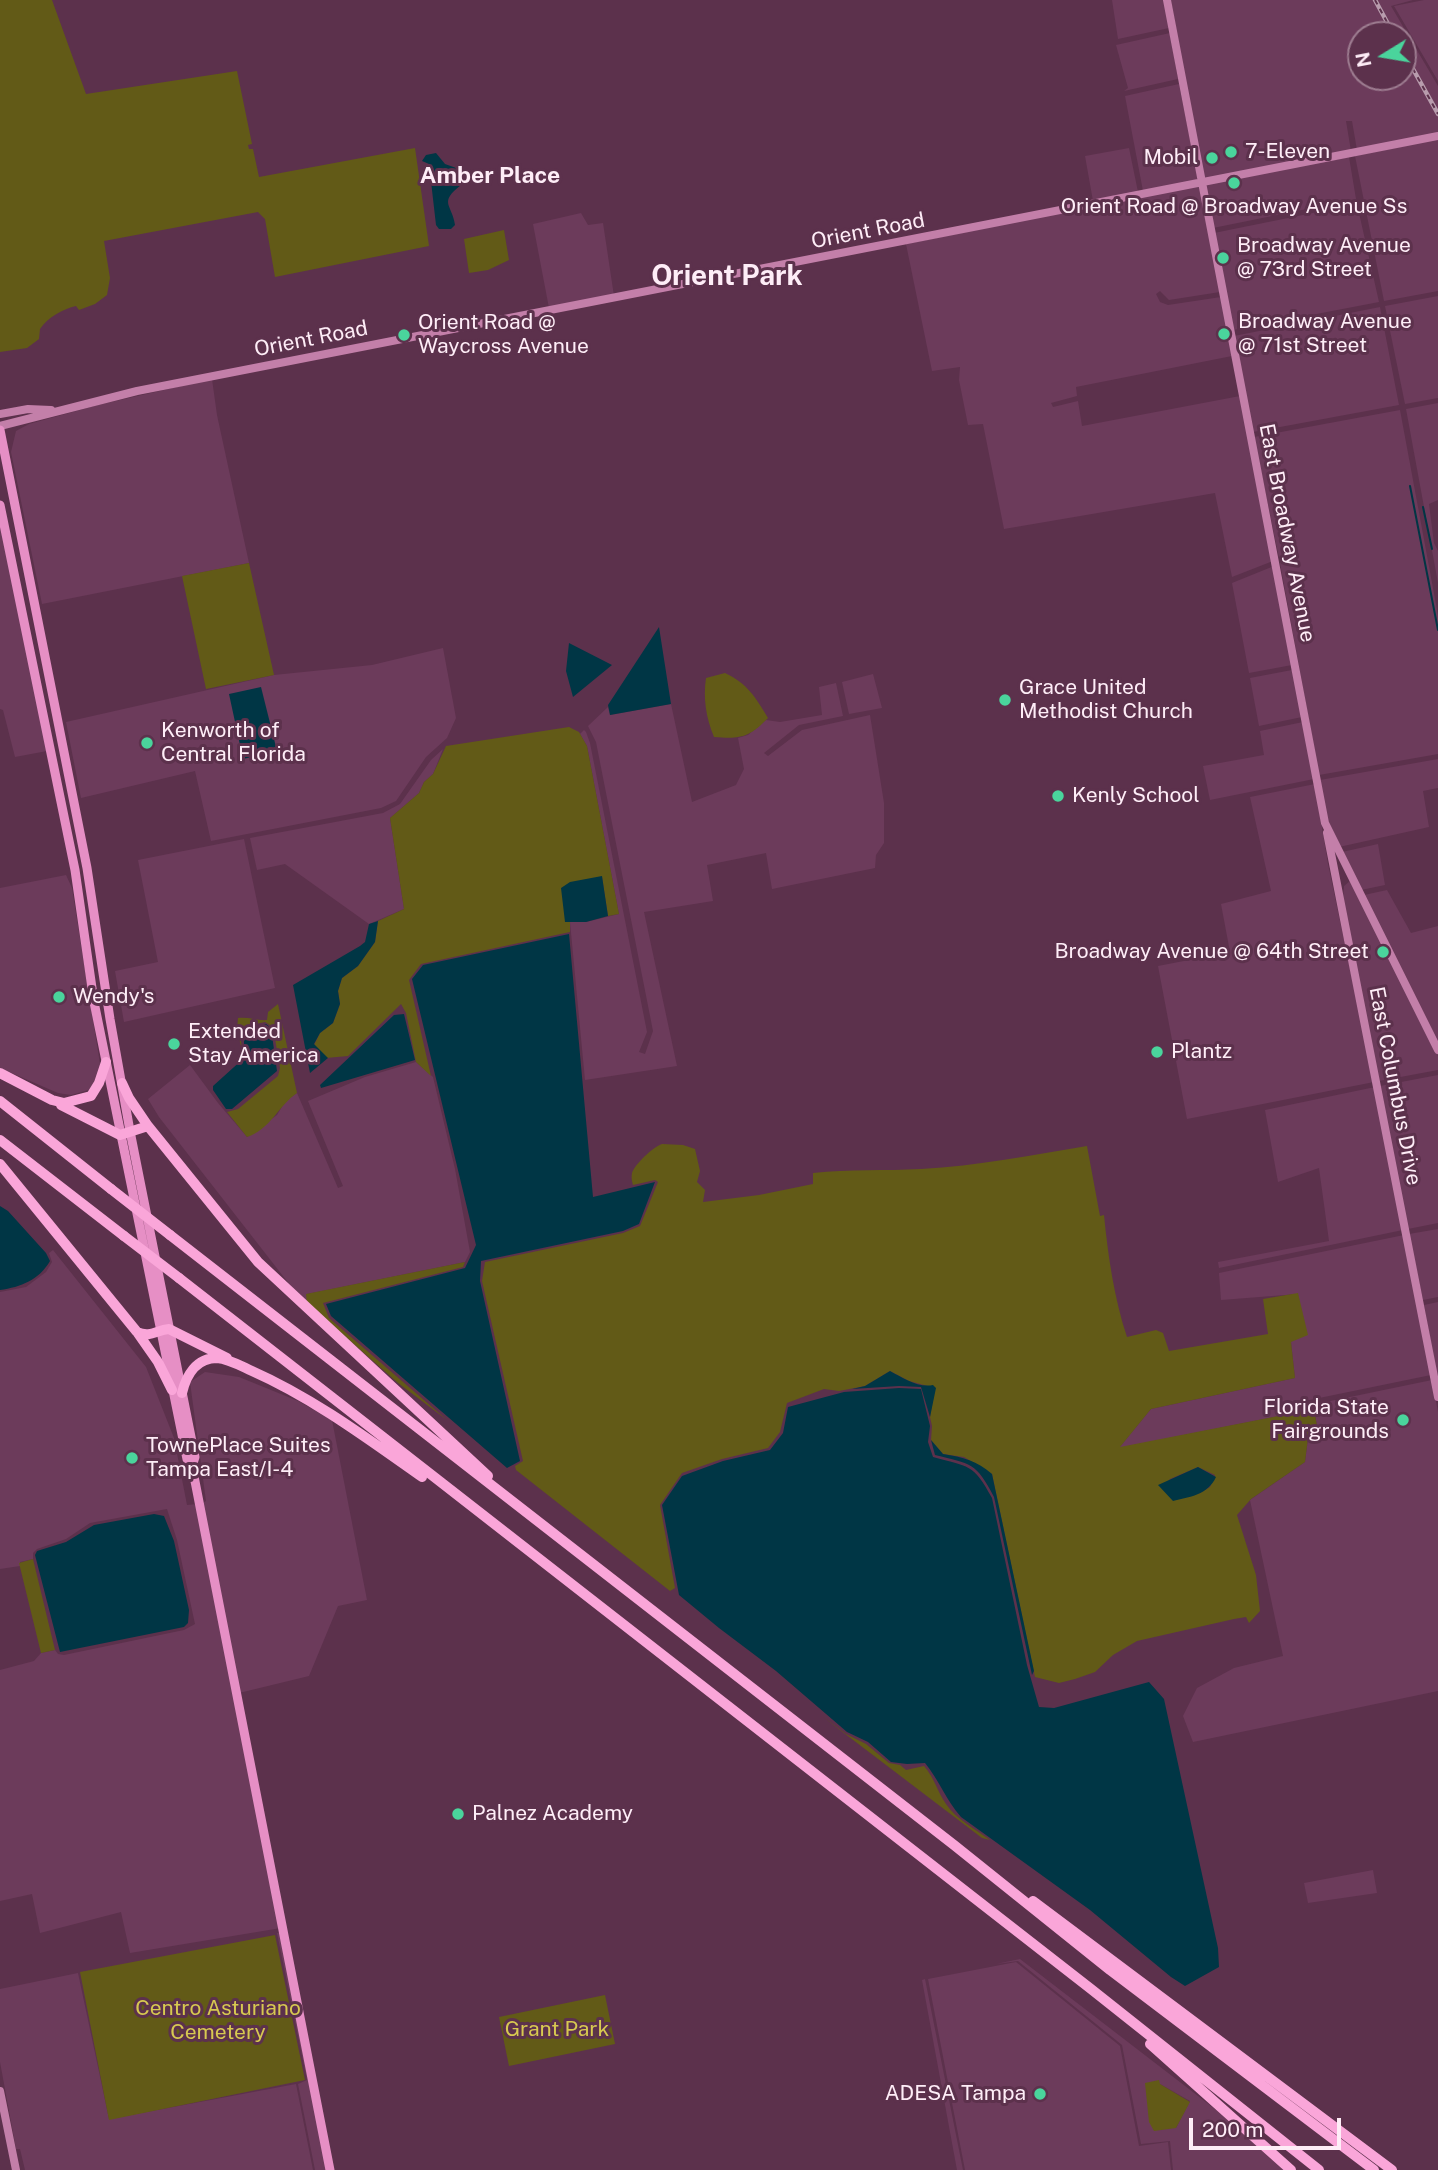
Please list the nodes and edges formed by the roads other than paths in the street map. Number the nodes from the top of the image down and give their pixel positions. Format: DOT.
graph roads {
  1 [pos="1167,0"];
  2 [pos="1438,136"];
  3 [pos="1201,182"];
  4 [pos="57,411"];
  5 [pos="0,414"];
  6 [pos="0,428"];
  7 [pos="0,505"];
  8 [pos="46,722"];
  9 [pos="61,734"];
  10 [pos="50,748"];
  11 [pos="1325,823"];
  12 [pos="1337,850"];
  13 [pos="1332,862"];
  14 [pos="1351,877"];
  15 [pos="1340,898"];
  16 [pos="1438,1050"];
  17 [pos="106,1062"];
  18 [pos="0,1073"];
  19 [pos="122,1083"];
  20 [pos="52,1100"];
  21 [pos="0,1101"];
  22 [pos="148,1126"];
  23 [pos="125,1133"];
  24 [pos="0,1140"];
  25 [pos="0,1164"];
  26 [pos="164,1329"];
  27 [pos="137,1332"];
  28 [pos="265,1377"];
  29 [pos="177,1392"];
  30 [pos="1438,1396"];
  31 [pos="499,1493"];
  32 [pos="508,1537"];
  33 [pos="954,1845"];
  34 [pos="1091,1989"];
  35 [pos="0,2091"];
  36 [pos="16,2170"];
  37 [pos="330,2170"];
  38 [pos="1291,2170"];
  39 [pos="1319,2170"];
  40 [pos="1374,2170"];
  41 [pos="1392,2170"];
  1 -- 3 [label="street, East Broadway Avenue"];
  2 -- 3 [label="street, Orient Road"];
  3 -- 4 [label="street, Orient Road"];
  3 -- 11 [label="street, East Broadway Avenue"];
  4 -- 5 [label="street, Orient Road"];
  4 -- 6 [label="street, Orient Road"];
  6 -- 9 [label="main road"];
  7 -- 8 [label="main road"];
  8 -- 9 [label="main road"];
  8 -- 10 [label="main road"];
  9 -- 10 [label="main road"];
  9 -- 19 [label="main road"];
  10 -- 17 [label="main road"];
  11 -- 12 [label="street, East Broadway Avenue"];
  11 -- 13 [label="street, East Columbus Drive"];
  12 -- 13 [label="street"];
  12 -- 14 [label="street, East Broadway Avenue"];
  13 -- 15 [label="street, East Columbus Drive"];
  14 -- 15 [label="street"];
  14 -- 16 [label="street, East Broadway Avenue"];
  15 -- 30 [label="street, East Columbus Drive"];
  17 -- 20 [label="highway"];
  17 -- 23 [label="main road"];
  18 -- 20 [label="highway"];
  19 -- 22 [label="highway"];
  19 -- 23 [label="main road"];
  20 -- 23 [label="highway"];
  21 -- 31 [label="highway, bridge"];
  22 -- 23 [label="highway"];
  22 -- 31 [label="highway"];
  23 -- 26 [label="main road"];
  24 -- 32 [label="highway, bridge"];
  25 -- 27 [label="highway"];
  26 -- 27 [label="highway"];
  26 -- 28 [label="highway"];
  26 -- 29 [label="main road"];
  27 -- 29 [label="highway"];
  28 -- 29 [label="highway"];
  28 -- 32 [label="highway"];
  29 -- 37 [label="main road"];
  31 -- 33 [label="highway"];
  32 -- 34 [label="highway"];
  33 -- 40 [label="highway"];
  33 -- 41 [label="highway"];
  34 -- 38 [label="highway"];
  34 -- 39 [label="highway"];
  35 -- 36 [label="street"];
}
